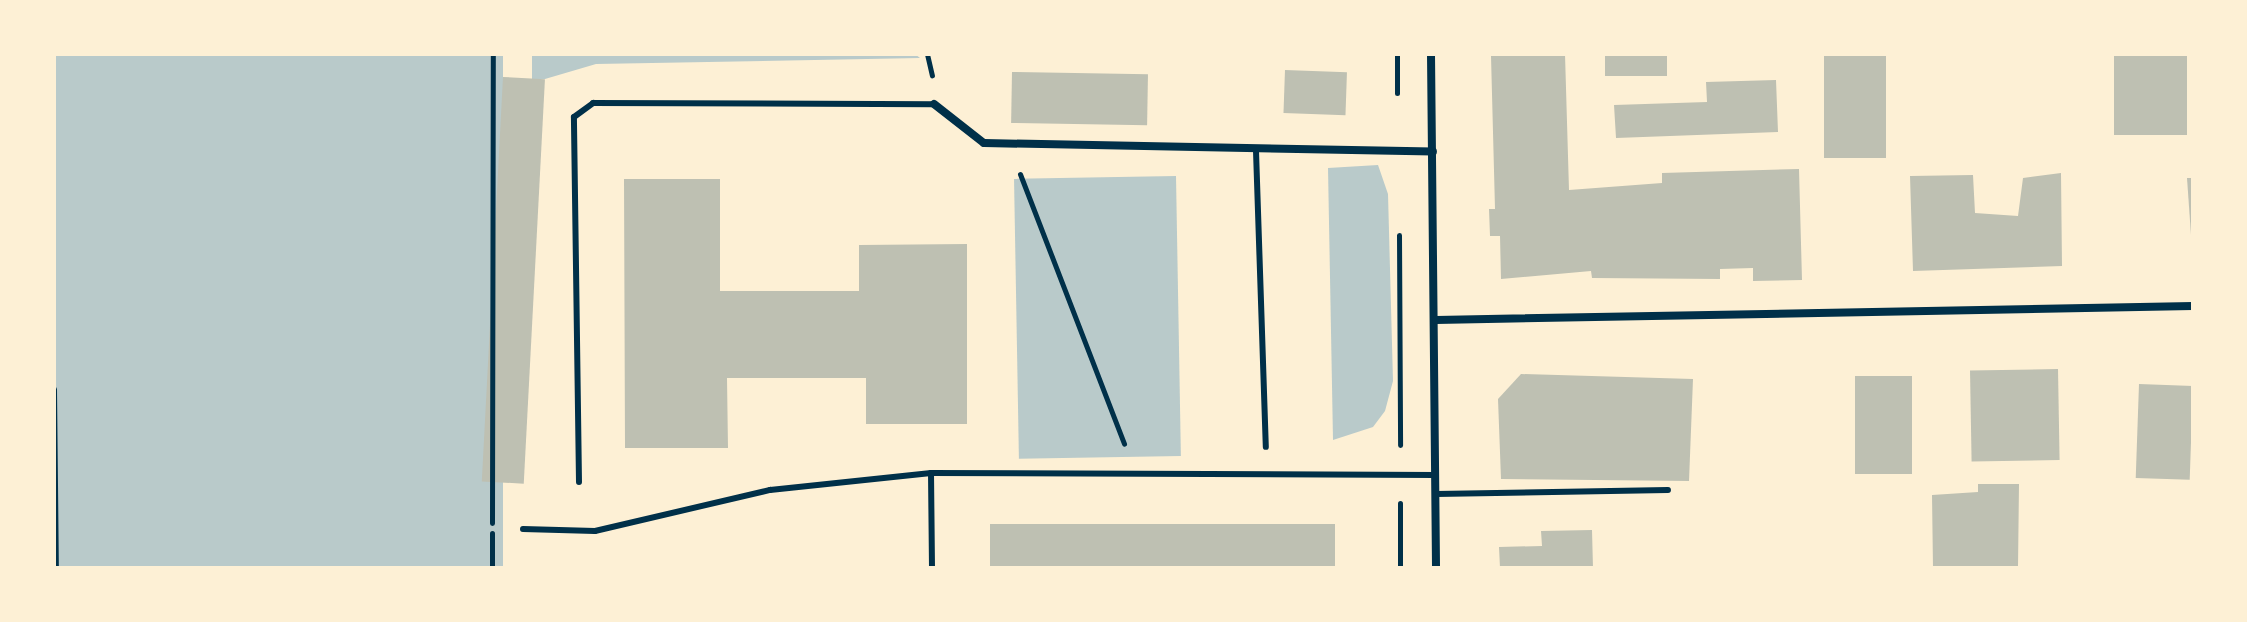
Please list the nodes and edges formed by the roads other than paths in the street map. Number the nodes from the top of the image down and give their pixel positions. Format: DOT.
graph roads {
  1 [pos="1431,54"];
  2 [pos="934,104"];
  3 [pos="1256,151"];
  4 [pos="1433,152"];
  5 [pos="2193,306"];
  6 [pos="1436,320"];
  7 [pos="1266,447"];
  8 [pos="931,473"];
  9 [pos="1436,475"];
  10 [pos="579,482"];
  11 [pos="1668,490"];
  12 [pos="1436,494"];
  13 [pos="523,529"];
  14 [pos="932,568"];
  15 [pos="1436,568"];
  1 -- 4 [label="street"];
  2 -- 3 [label="street"];
  2 -- 10 [label="lane"];
  3 -- 4 [label="street"];
  3 -- 7 [label="lane"];
  4 -- 6 [label="street"];
  5 -- 6 [label="street"];
  6 -- 9 [label="street"];
  8 -- 9 [label="lane"];
  8 -- 13 [label="lane"];
  8 -- 14 [label="lane"];
  9 -- 12 [label="street"];
  11 -- 12 [label="lane"];
  12 -- 15 [label="street"];
}
